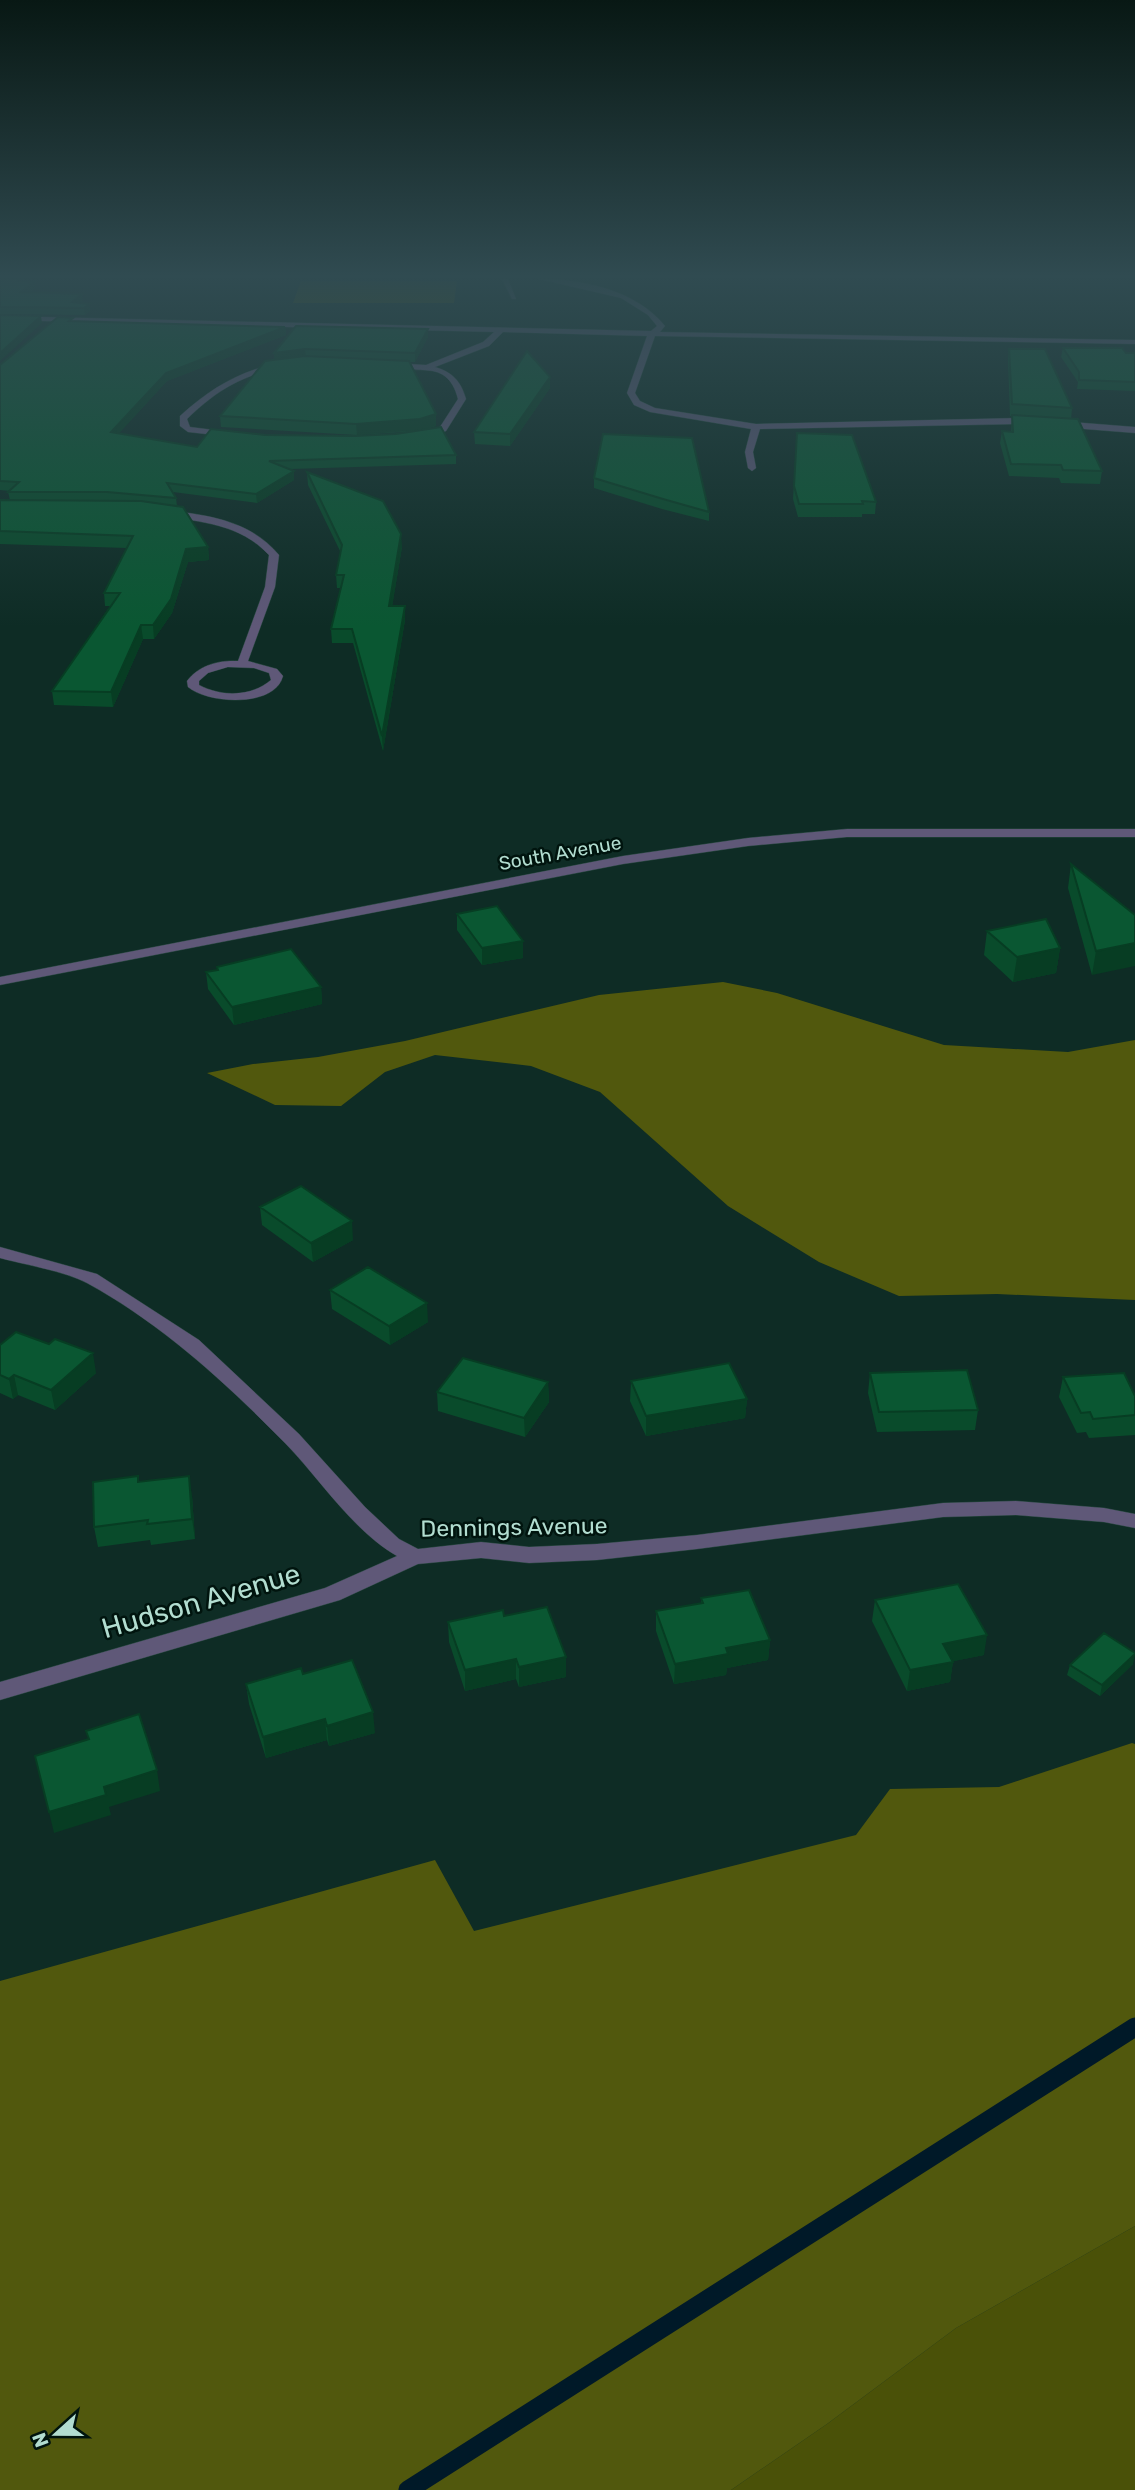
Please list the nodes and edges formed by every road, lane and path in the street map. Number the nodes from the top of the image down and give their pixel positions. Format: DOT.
graph roads {
  1 [pos="207,395"];
  2 [pos="461,395"];
  3 [pos="632,395"];
  4 [pos="756,427"];
  5 [pos="1135,430"];
  6 [pos="239,435"];
  7 [pos="408,437"];
  8 [pos="752,468"];
  9 [pos="148,511"];
  10 [pos="242,664"];
  11 [pos="1135,833"];
  12 [pos="0,981"];
  13 [pos="0,1252"];
  14 [pos="1135,1521"];
  15 [pos="415,1557"];
  16 [pos="0,1691"];
  1 -- 6 [label="street"];
  2 -- 7 [label="street"];
  3 -- 4 [label="street"];
  4 -- 5 [label="street"];
  4 -- 8 [label="street"];
  9 -- 10 [label="street"];
  10 -- 10 [label="street"];
  11 -- 12 [label="street, South Avenue"];
  13 -- 15 [label="street, Dennings Avenue"];
  14 -- 15 [label="street, Dennings Avenue"];
  15 -- 16 [label="street, Hudson Avenue"];
}
